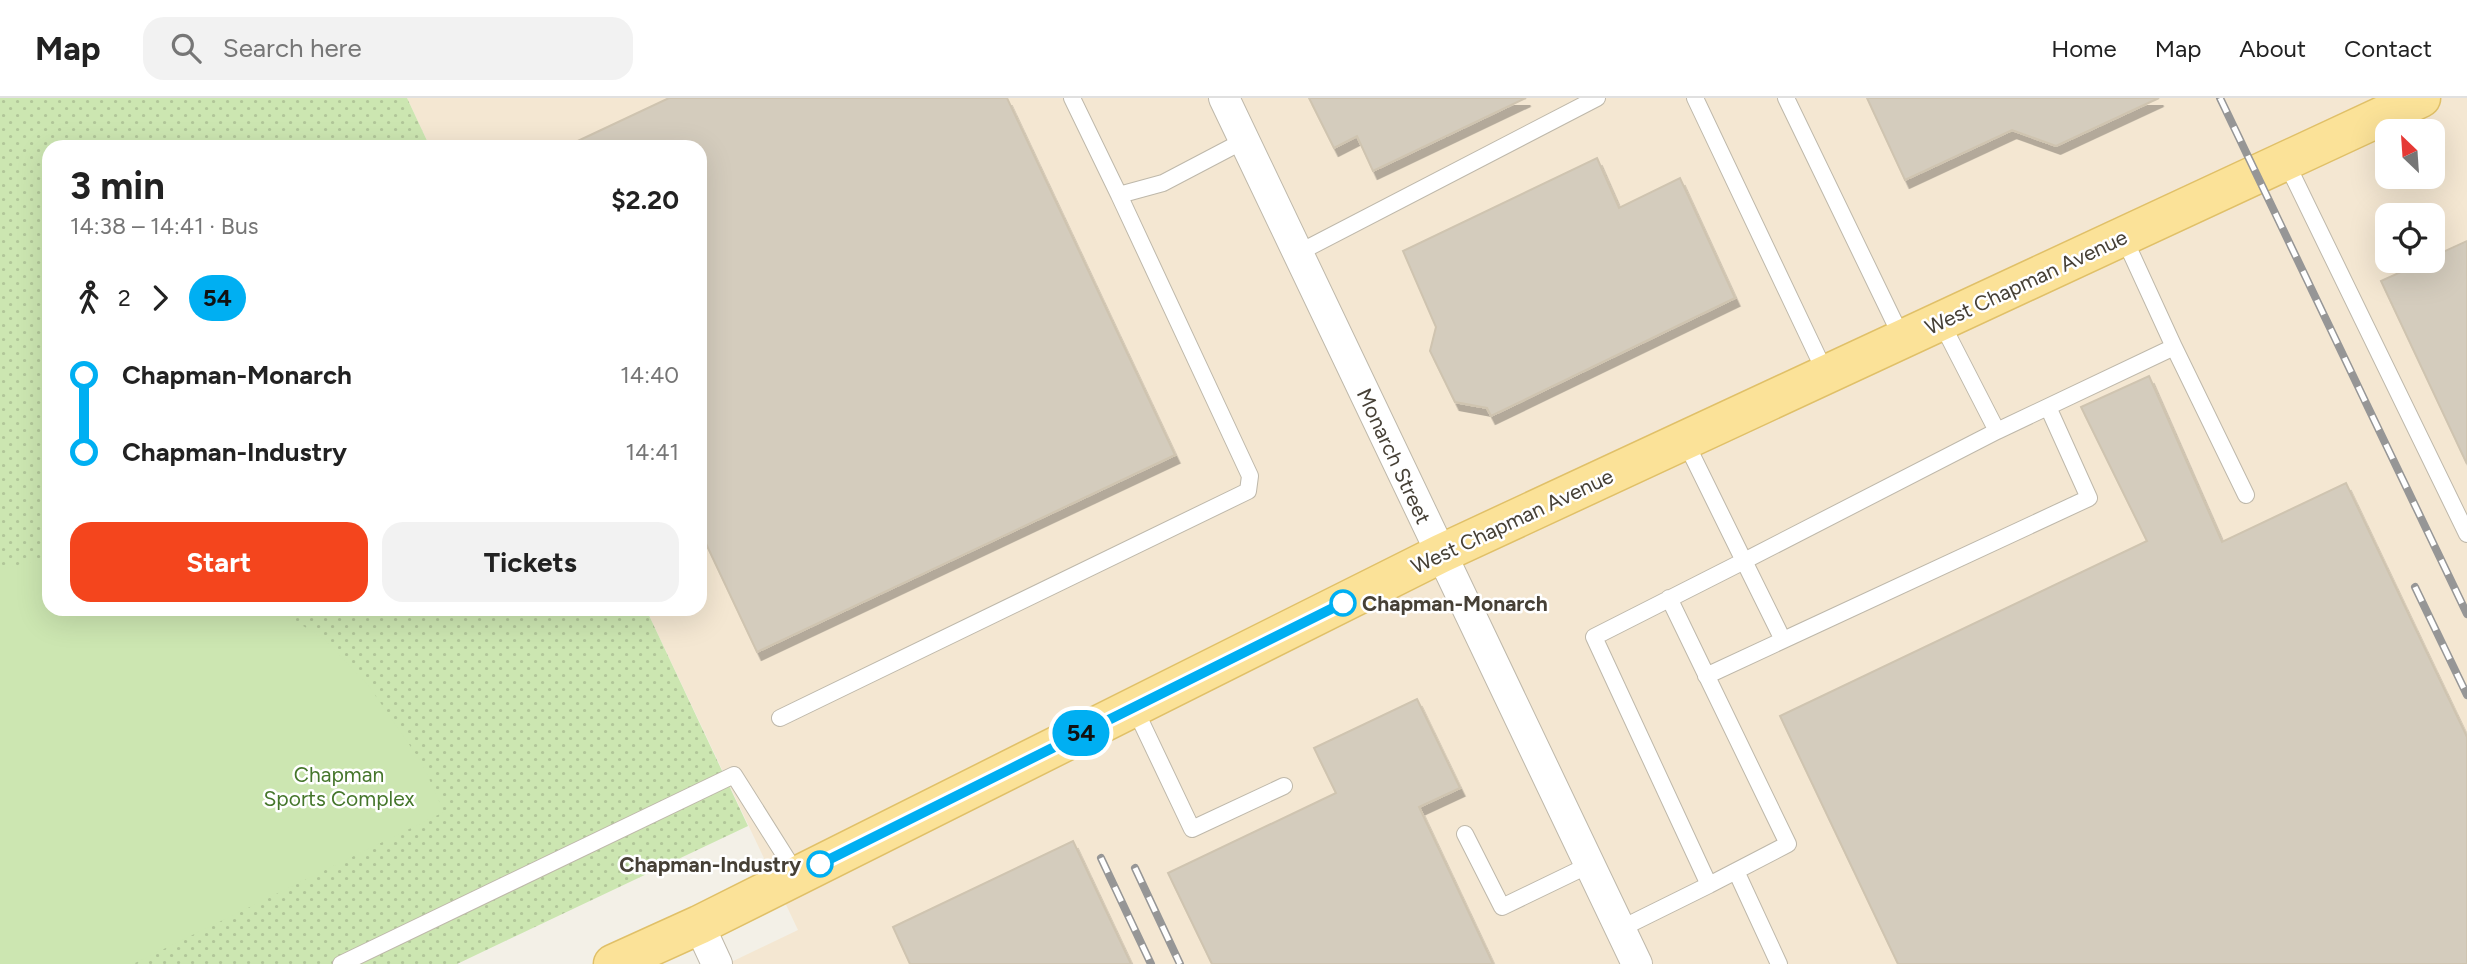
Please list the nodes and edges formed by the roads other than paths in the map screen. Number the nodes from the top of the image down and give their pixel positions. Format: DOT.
graph roads {
  1 [pos="1072,98"];
  2 [pos="1224,98"];
  3 [pos="1597,98"];
  4 [pos="1695,98"];
  5 [pos="1786,98"];
  6 [pos="2421,98"];
  7 [pos="1245,140"];
  8 [pos="2286,162"];
  9 [pos="1119,195"];
  10 [pos="2124,238"];
  11 [pos="1298,253"];
  12 [pos="1941,322"];
  13 [pos="1903,340"];
  14 [pos="2174,348"];
  15 [pos="1827,375"];
  16 [pos="2048,407"];
  17 [pos="1997,431"];
  18 [pos="1685,441"];
  19 [pos="2246,495"];
  20 [pos="2467,534"];
  21 [pos="1440,554"];
  22 [pos="1744,561"];
  23 [pos="1669,598"];
  24 [pos="1783,640"];
  25 [pos="1706,676"];
  26 [pos="1134,707"];
  27 [pos="780,718"];
  28 [pos="1284,786"];
  29 [pos="1465,834"];
  30 [pos="1589,865"];
  31 [pos="1736,871"];
  32 [pos="797,876"];
  33 [pos="1709,885"];
  34 [pos="699,925"];
  35 [pos="1620,929"];
  36 [pos="341,964"];
  37 [pos="613,964"];
  38 [pos="718,964"];
  39 [pos="1637,964"];
  40 [pos="1779,964"];
  1 -- 9 [label="lane"];
  2 -- 7 [label="street, Monarch Street"];
  3 -- 11 [label="lane"];
  4 -- 15 [label="lane"];
  5 -- 13 [label="lane"];
  6 -- 8 [label="main road, West Chapman Avenue"];
  7 -- 9 [label="lane"];
  7 -- 11 [label="street, Monarch Street"];
  8 -- 10 [label="main road, West Chapman Avenue"];
  8 -- 20 [label="lane"];
  9 -- 27 [label="lane"];
  10 -- 12 [label="main road, West Chapman Avenue"];
  10 -- 14 [label="lane"];
  11 -- 21 [label="street, Monarch Street"];
  12 -- 13 [label="main road, West Chapman Avenue"];
  12 -- 17 [label="lane"];
  13 -- 15 [label="main road, West Chapman Avenue"];
  14 -- 16 [label="lane"];
  14 -- 19 [label="lane"];
  15 -- 18 [label="main road, West Chapman Avenue"];
  16 -- 17 [label="lane"];
  16 -- 24 [label="lane"];
  17 -- 22 [label="lane"];
  18 -- 21 [label="main road, West Chapman Avenue"];
  18 -- 22 [label="lane"];
  21 -- 26 [label="main road, West Chapman Avenue"];
  21 -- 30 [label="street, Monarch Street"];
  22 -- 23 [label="lane"];
  22 -- 24 [label="lane"];
  23 -- 25 [label="lane"];
  23 -- 33 [label="lane"];
  24 -- 25 [label="lane"];
  25 -- 31 [label="lane"];
  26 -- 28 [label="lane"];
  26 -- 32 [label="main road, West Chapman Avenue"];
  29 -- 30 [label="lane"];
  30 -- 35 [label="street, Monarch Street"];
  31 -- 33 [label="lane"];
  31 -- 40 [label="lane"];
  32 -- 34 [label="main road, West Chapman Avenue"];
  32 -- 36 [label="lane"];
  33 -- 35 [label="lane"];
  34 -- 37 [label="main road, West Chapman Avenue"];
  34 -- 38 [label="street"];
  35 -- 39 [label="street, Monarch Street"];
}
